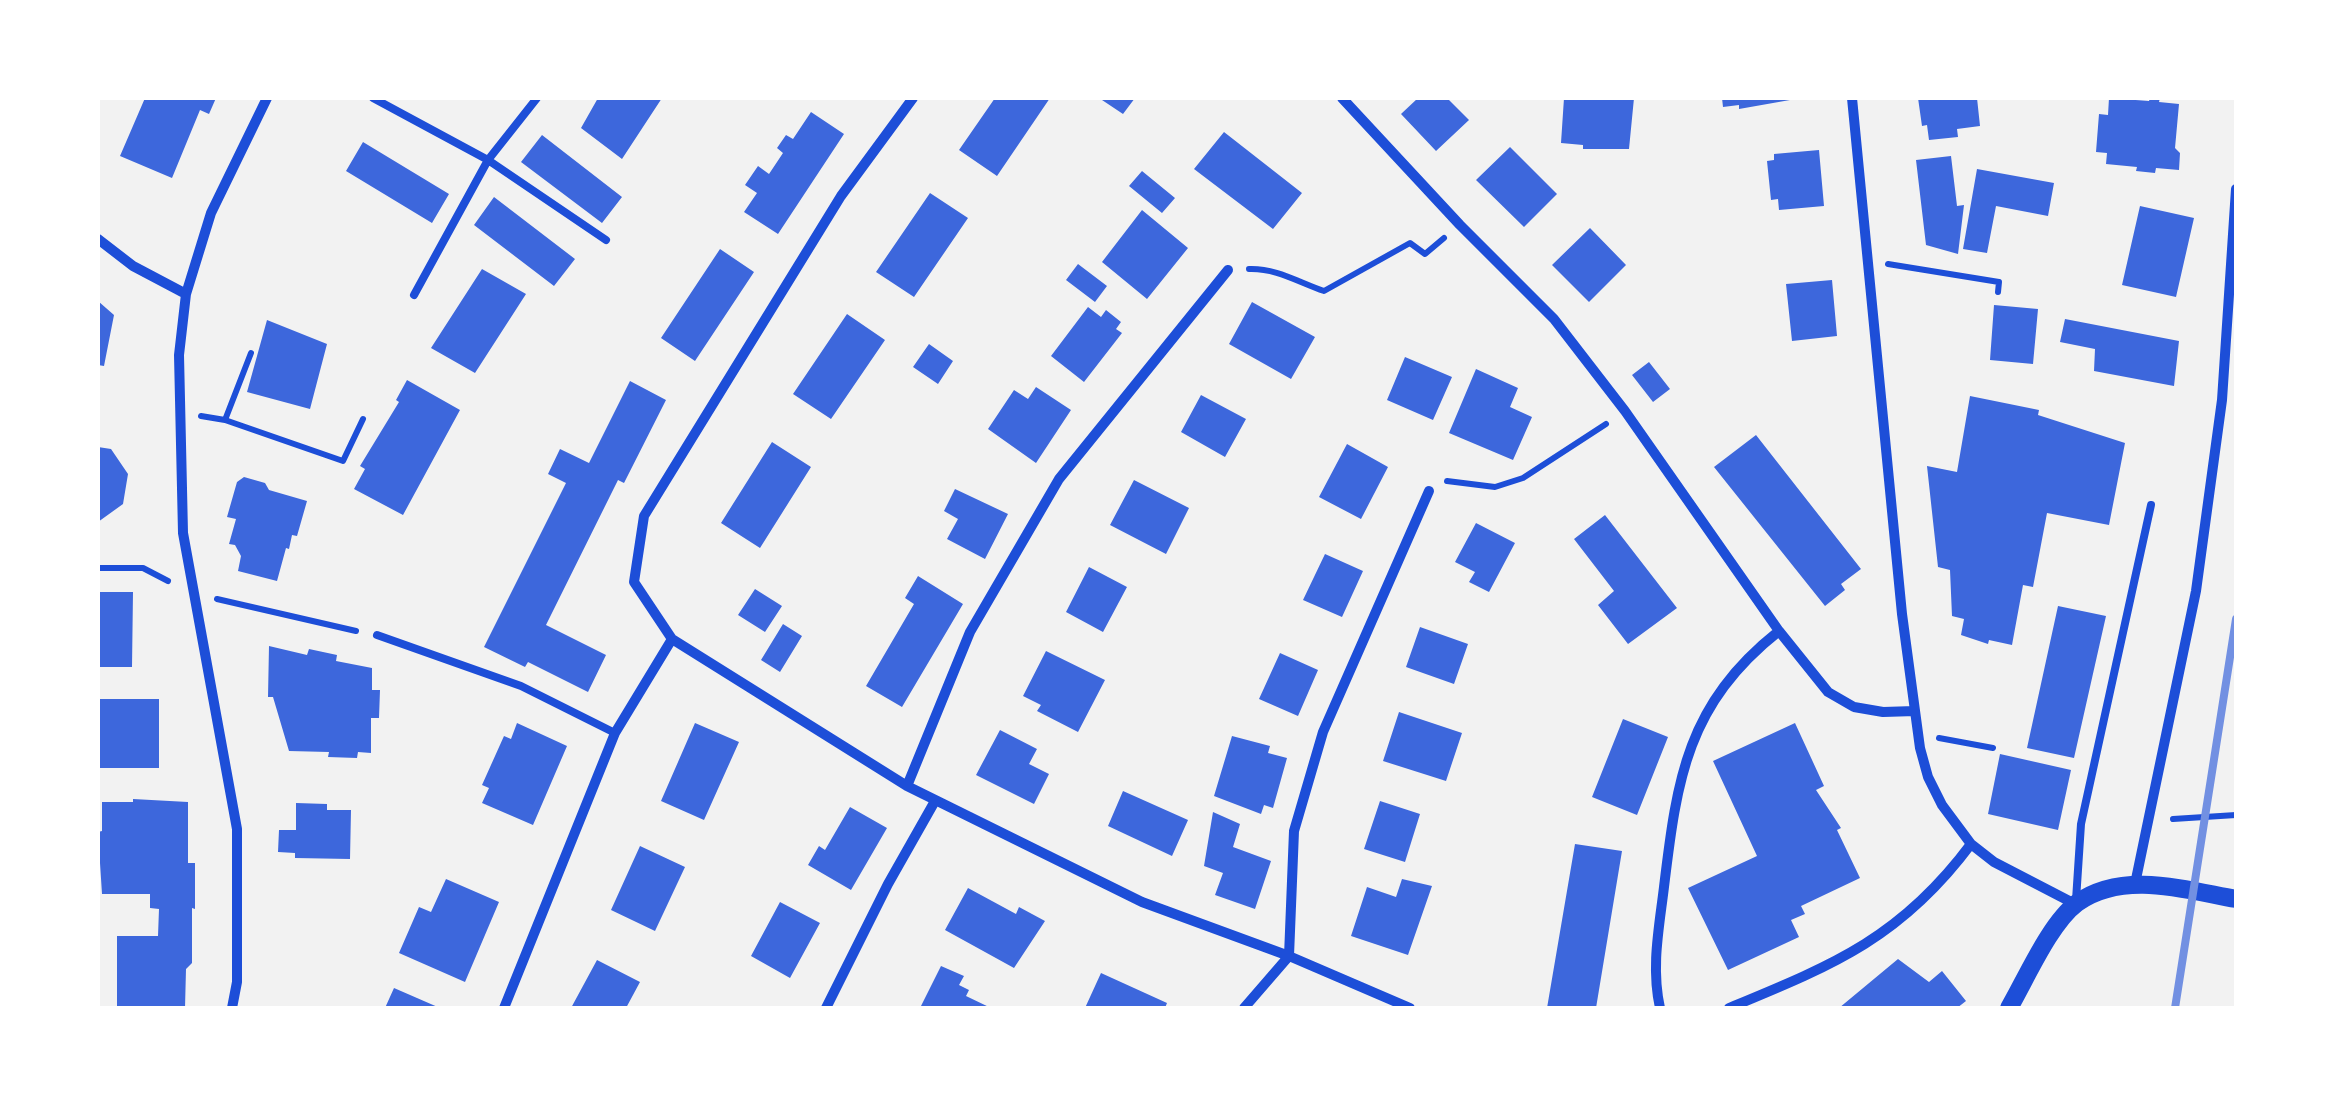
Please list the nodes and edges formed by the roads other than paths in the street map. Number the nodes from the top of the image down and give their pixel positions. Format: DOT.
graph roads {
  1 [pos="267,98"];
  2 [pos="373,98"];
  3 [pos="537,98"];
  4 [pos="913,98"];
  5 [pos="1342,98"];
  6 [pos="1852,98"];
  7 [pos="488,160"];
  8 [pos="2236,189"];
  9 [pos="98,239"];
  10 [pos="606,240"];
  11 [pos="1228,270"];
  12 [pos="186,294"];
  13 [pos="414,295"];
  14 [pos="1428,491"];
  15 [pos="2150,505"];
  16 [pos="1778,631"];
  17 [pos="377,635"];
  18 [pos="672,640"];
  19 [pos="1915,712"];
  20 [pos="615,733"];
  21 [pos="907,786"];
  22 [pos="935,801"];
  23 [pos="1971,844"];
  24 [pos="2135,884"];
  25 [pos="2236,898"];
  26 [pos="2075,904"];
  27 [pos="1290,956"];
  28 [pos="232,1008"];
  29 [pos="504,1008"];
  30 [pos="826,1008"];
  31 [pos="1244,1008"];
  32 [pos="1410,1008"];
  33 [pos="1660,1008"];
  34 [pos="1729,1008"];
  35 [pos="2009,1008"];
  1 -- 12 [label="street"];
  2 -- 7 [label="lane"];
  3 -- 7 [label="lane"];
  4 -- 18 [label="street"];
  5 -- 16 [label="street"];
  6 -- 19 [label="street"];
  7 -- 10 [label="lane"];
  7 -- 13 [label="lane"];
  8 -- 24 [label="street"];
  9 -- 12 [label="street"];
  11 -- 21 [label="street"];
  12 -- 28 [label="street"];
  14 -- 27 [label="street"];
  15 -- 26 [label="lane"];
  16 -- 19 [label="street"];
  16 -- 33 [label="street"];
  17 -- 20 [label="lane"];
  18 -- 20 [label="street"];
  18 -- 21 [label="street"];
  19 -- 23 [label="street"];
  20 -- 29 [label="street"];
  21 -- 22 [label="street"];
  22 -- 27 [label="street"];
  22 -- 30 [label="street"];
  23 -- 26 [label="street"];
  23 -- 34 [label="street"];
  24 -- 25 [label="street"];
  24 -- 26 [label="street"];
  26 -- 35 [label="street"];
  27 -- 31 [label="street"];
  27 -- 32 [label="street"];
}
